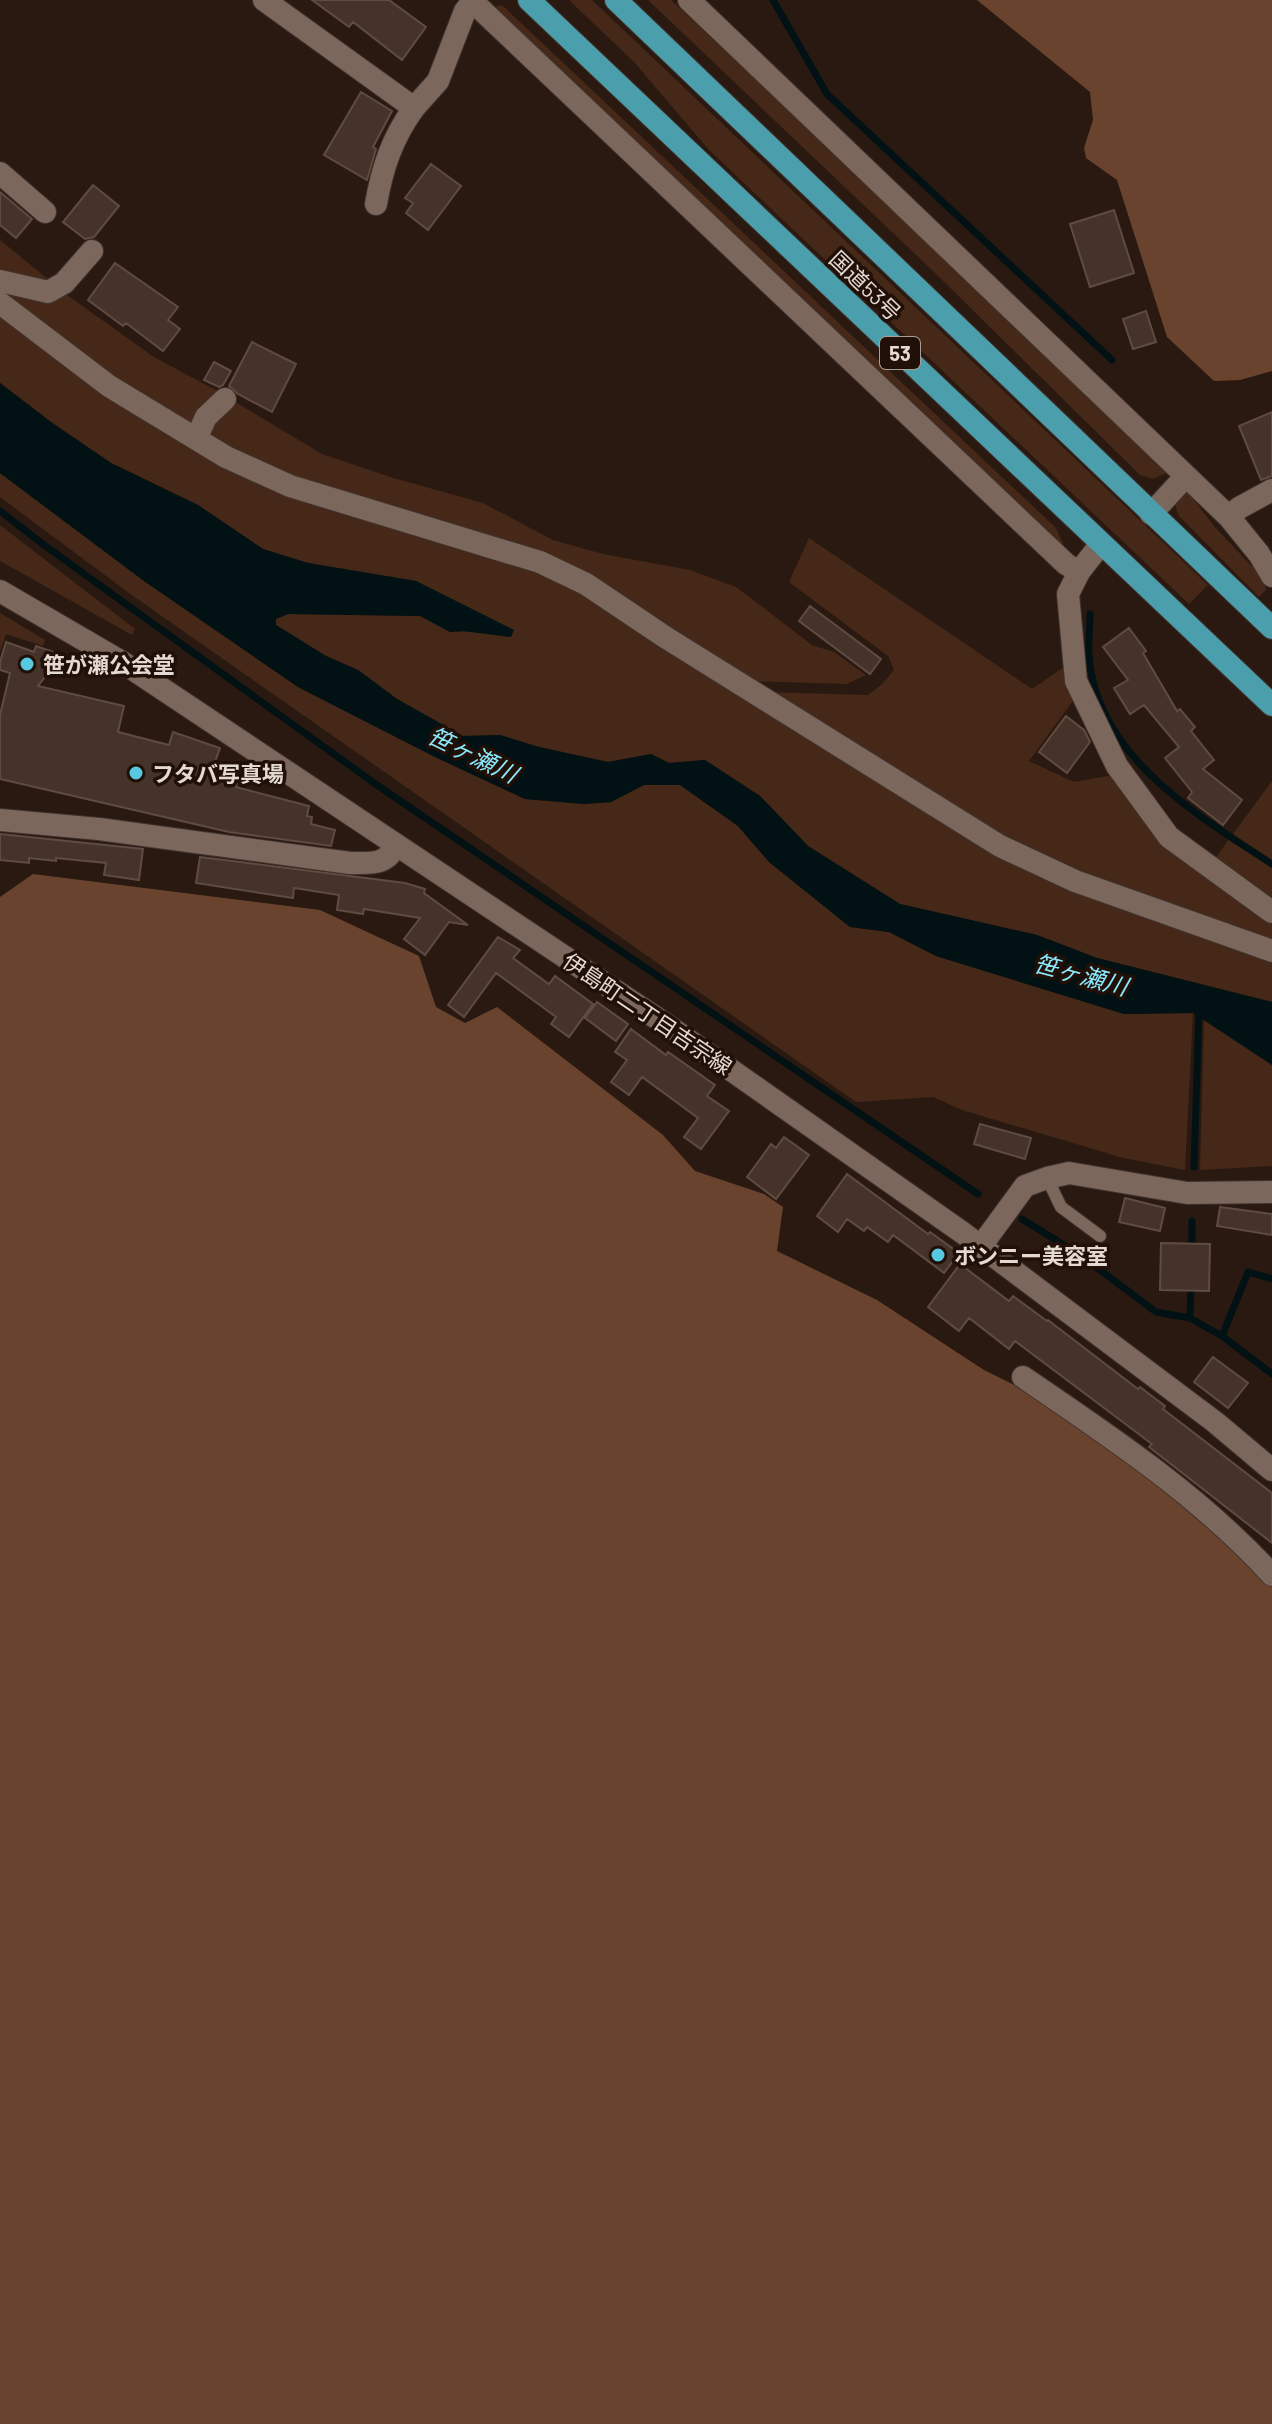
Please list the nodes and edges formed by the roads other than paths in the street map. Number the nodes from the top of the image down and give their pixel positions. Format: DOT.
graph roads {
  1 [pos="264,0"];
  2 [pos="529,0"];
  3 [pos="616,0"];
  4 [pos="689,0"];
  5 [pos="473,1"];
  6 [pos="414,108"];
  7 [pos="0,173"];
  8 [pos="376,204"];
  9 [pos="45,212"];
  10 [pos="92,251"];
  11 [pos="0,281"];
  12 [pos="0,303"];
  13 [pos="225,399"];
  14 [pos="196,439"];
  15 [pos="1186,476"];
  16 [pos="1272,490"];
  17 [pos="1151,514"];
  18 [pos="1229,517"];
  19 [pos="1100,545"];
  20 [pos="1079,572"];
  21 [pos="1272,576"];
  22 [pos="0,591"];
  23 [pos="1272,628"];
  24 [pos="1272,705"];
  25 [pos="0,820"];
  26 [pos="397,846"];
  27 [pos="1272,912"];
  28 [pos="1272,951"];
  29 [pos="1047,1178"];
  30 [pos="1272,1192"];
  31 [pos="1100,1236"];
  32 [pos="981,1246"];
  33 [pos="1023,1377"];
  34 [pos="1272,1470"];
  35 [pos="1272,1575"];
  1 -- 6 [label="street"];
  2 -- 19 [label="highway, 国道53号 / 53"];
  3 -- 17 [label="highway, 国道53号 / 53"];
  4 -- 15 [label="street"];
  5 -- 6 [label="street"];
  5 -- 20 [label="street"];
  6 -- 8 [label="street"];
  7 -- 9 [label="street"];
  10 -- 11 [label="street"];
  12 -- 14 [label="street"];
  13 -- 14 [label="street"];
  14 -- 28 [label="street"];
  15 -- 17 [label="street"];
  15 -- 18 [label="street"];
  16 -- 18 [label="street"];
  17 -- 23 [label="highway, 国道53号 / 53"];
  18 -- 21 [label="street"];
  19 -- 20 [label="street"];
  19 -- 24 [label="highway, 国道53号 / 53"];
  20 -- 27 [label="street"];
  22 -- 26 [label="street, 伊島町二丁目吉宗線"];
  25 -- 26 [label="street"];
  26 -- 32 [label="street, 伊島町二丁目吉宗線"];
  29 -- 30 [label="street"];
  29 -- 31 [label="lane"];
  29 -- 32 [label="street"];
  32 -- 34 [label="street, 伊島町二丁目吉宗線"];
  33 -- 35 [label="street"];
}
